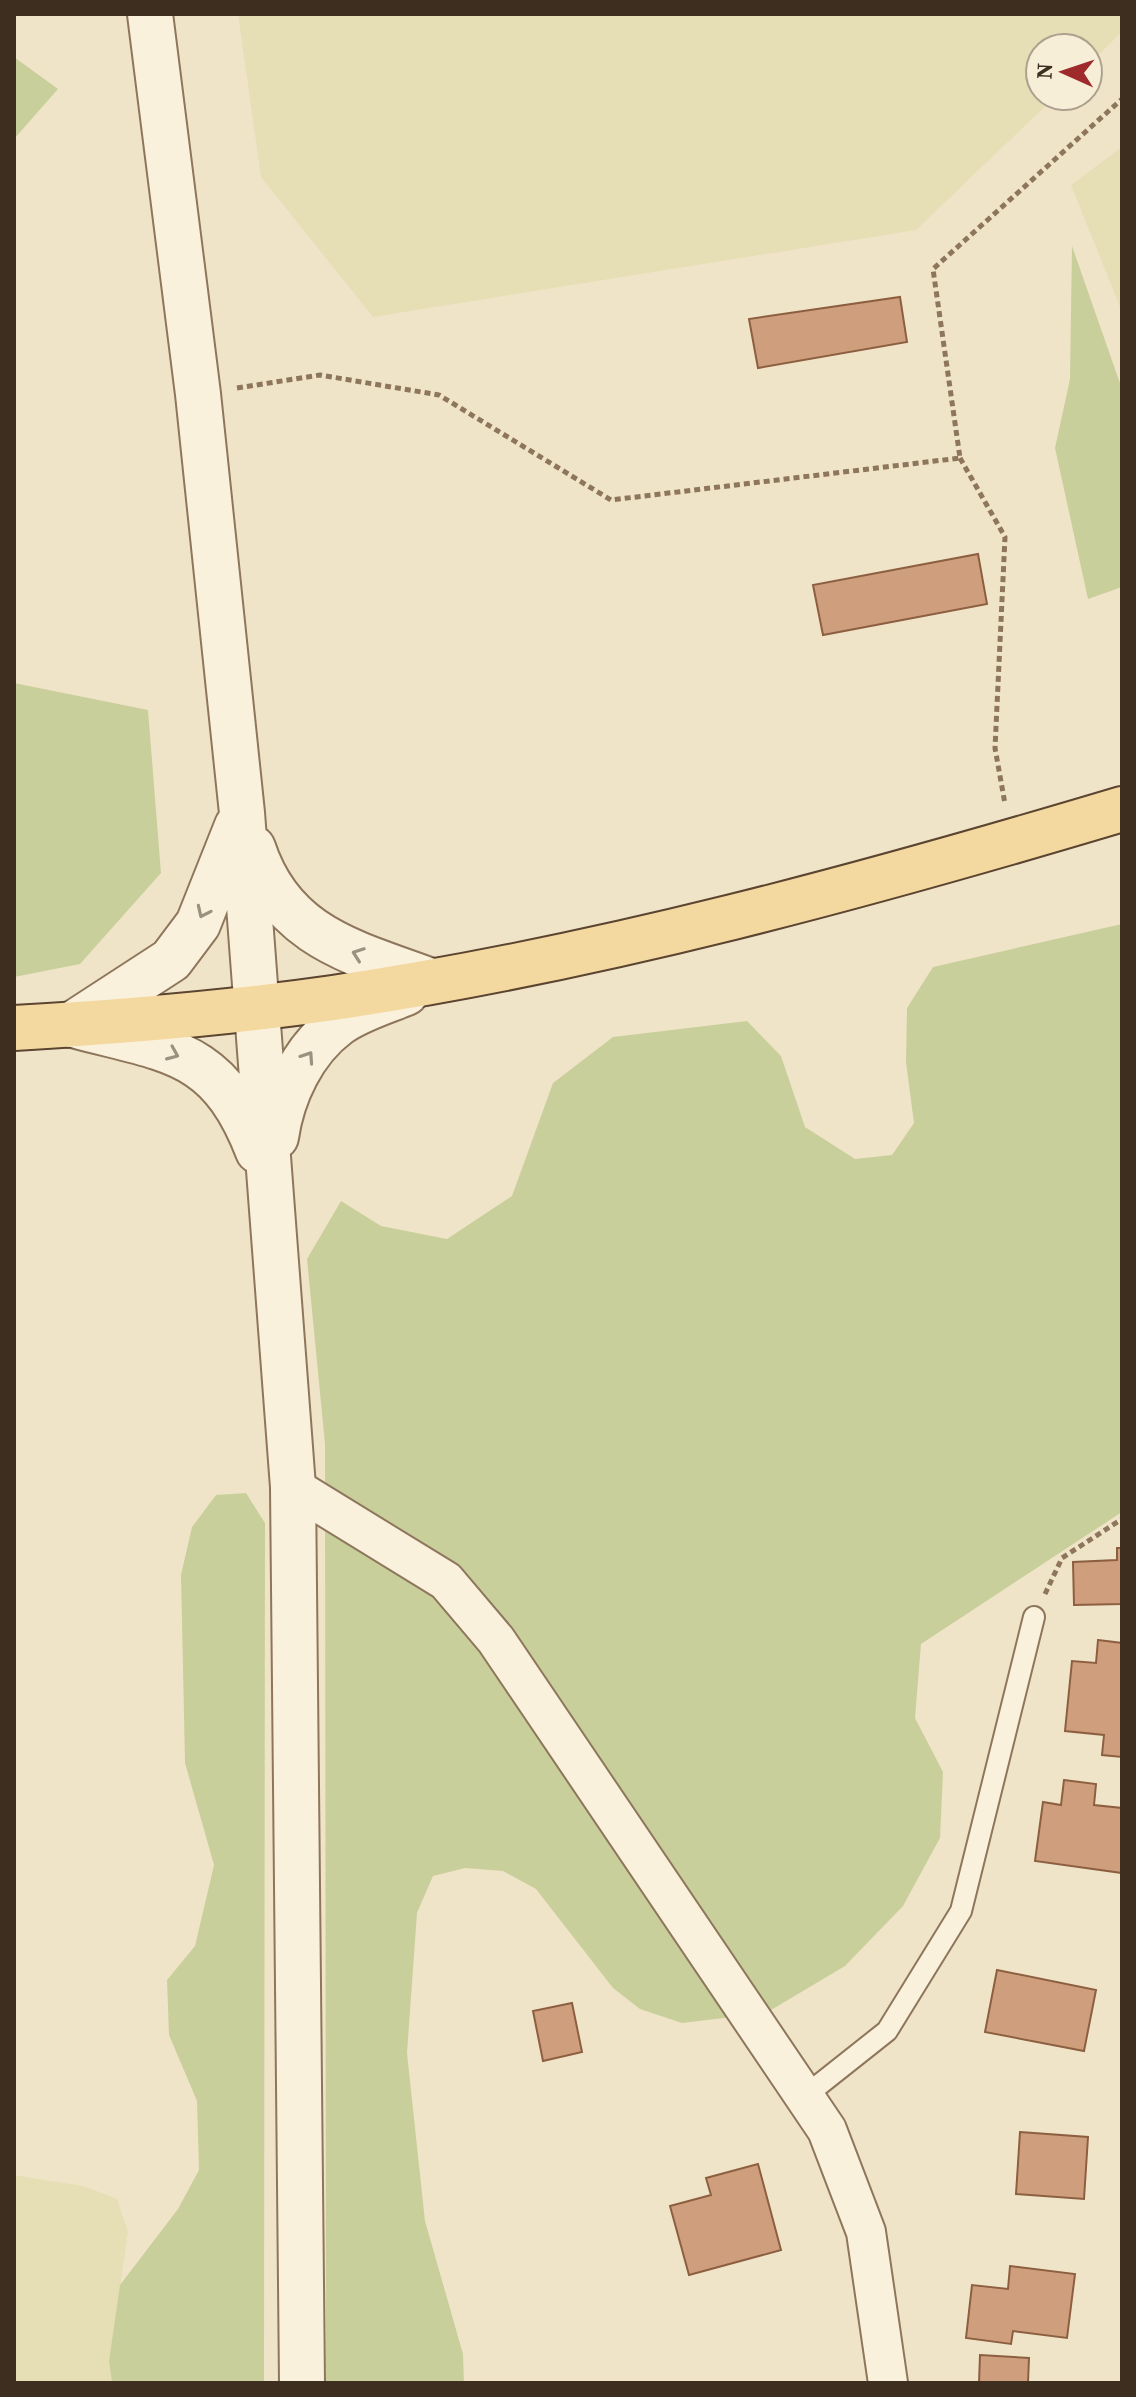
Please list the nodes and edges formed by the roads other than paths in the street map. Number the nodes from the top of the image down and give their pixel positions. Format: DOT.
graph roads {
  1 [pos="150,14"];
  2 [pos="1122,809"];
  3 [pos="242,813"];
  4 [pos="431,981"];
  5 [pos="257,1007"];
  6 [pos="71,1025"];
  7 [pos="14,1028"];
  8 [pos="270,1183"];
  9 [pos="293,1487"];
  10 [pos="1034,1617"];
  11 [pos="805,2096"];
  12 [pos="302,2383"];
  13 [pos="888,2383"];
  1 -- 3 [label="street"];
  2 -- 4 [label="main road"];
  4 -- 3 [label="street, one-way"];
  3 -- 5 [label="street"];
  3 -- 6 [label="street, one-way"];
  4 -- 5 [label="main road"];
  8 -- 4 [label="street, one-way"];
  5 -- 6 [label="main road"];
  5 -- 8 [label="street"];
  6 -- 7 [label="main road"];
  6 -- 8 [label="street, one-way"];
  8 -- 9 [label="street"];
  9 -- 11 [label="street"];
  9 -- 12 [label="street"];
  10 -- 11 [label="lane"];
  11 -- 13 [label="street"];
}
